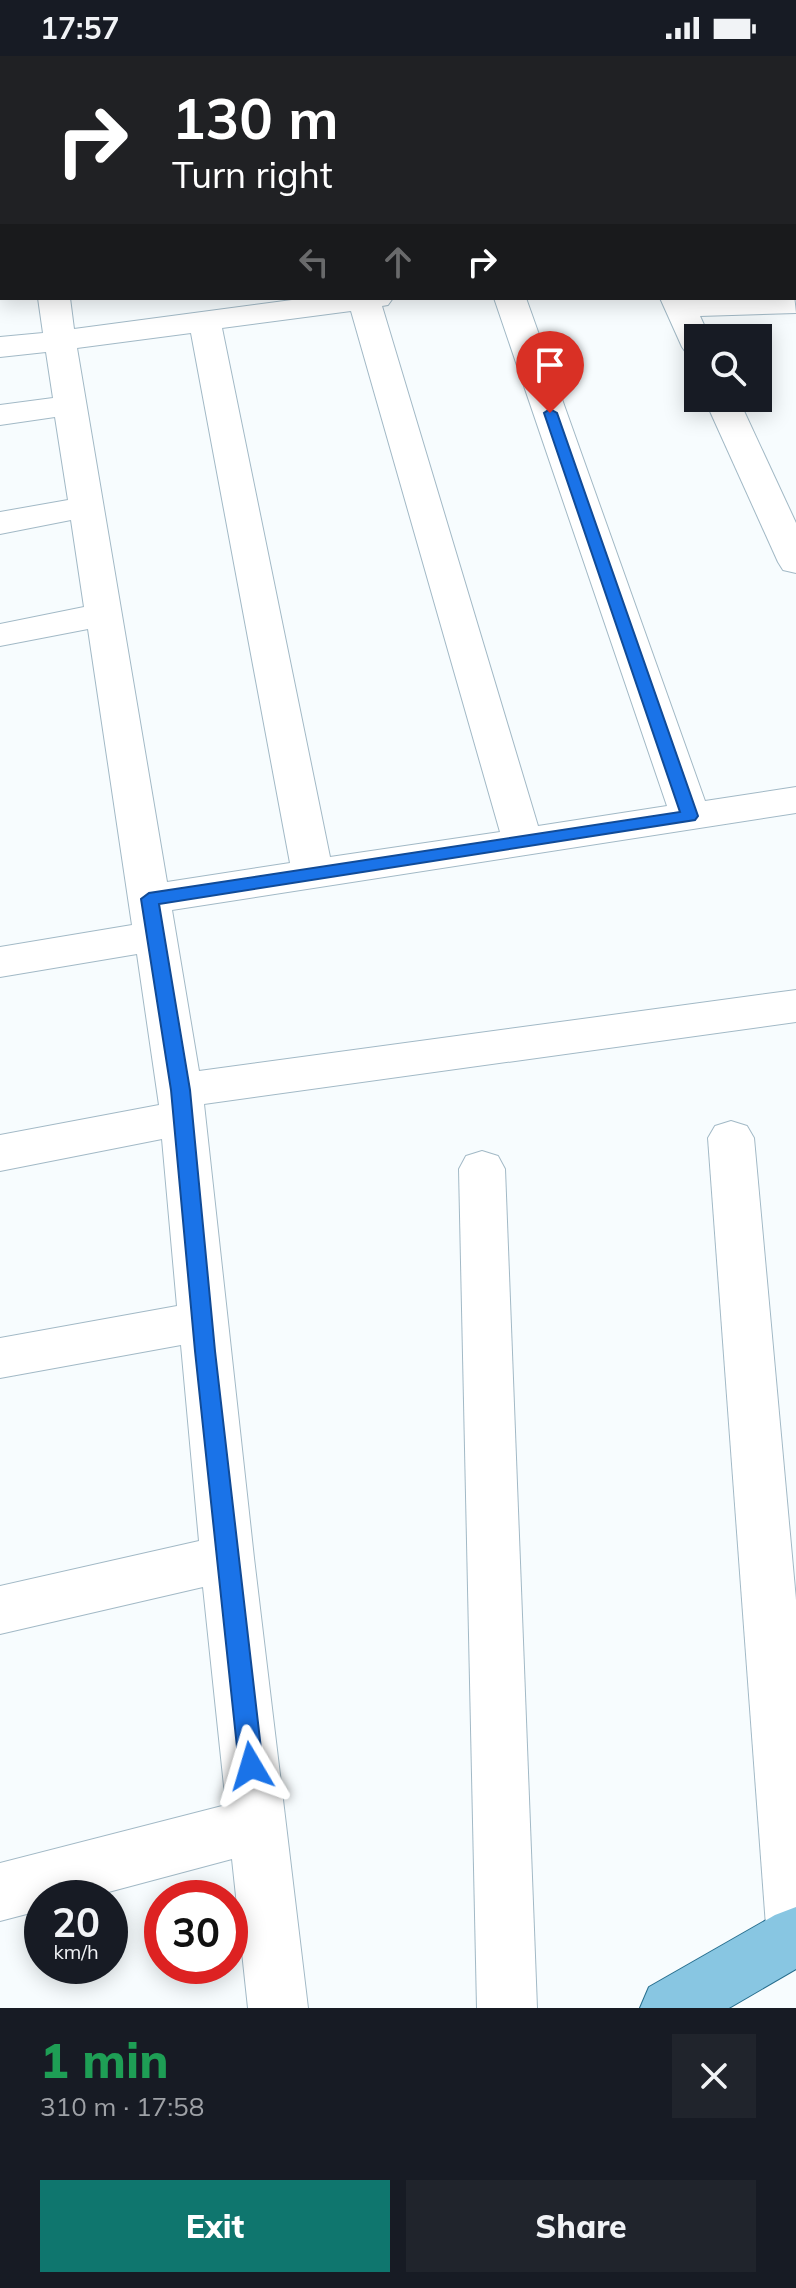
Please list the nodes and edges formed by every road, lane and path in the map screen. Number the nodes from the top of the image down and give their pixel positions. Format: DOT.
graph roads {
  1 [pos="54,300"];
  2 [pos="362,300"];
  3 [pos="370,300"];
  4 [pos="511,300"];
  5 [pos="678,303"];
  6 [pos="796,304"];
  7 [pos="205,321"];
  8 [pos="688,324"];
  9 [pos="60,341"];
  10 [pos="0,347"];
  11 [pos="71,405"];
  12 [pos="727,412"];
  13 [pos="0,415"];
  14 [pos="87,507"];
  15 [pos="0,523"];
  16 [pos="796,562"];
  17 [pos="104,615"];
  18 [pos="0,635"];
  19 [pos="796,800"];
  20 [pos="690,816"];
  21 [pos="523,842"];
  22 [pos="313,874"];
  23 [pos="152,918"];
  24 [pos="0,962"];
  25 [pos="796,1006"];
  26 [pos="181,1104"];
  27 [pos="731,1138"];
  28 [pos="0,1153"];
  29 [pos="482,1169"];
  30 [pos="202,1321"];
  31 [pos="0,1358"];
  32 [pos="227,1558"];
  33 [pos="0,1610"];
  34 [pos="258,1825"];
  35 [pos="0,1892"];
  36 [pos="796,1926"];
  37 [pos="796,1936"];
  38 [pos="278,2008"];
  39 [pos="507,2008"];
  40 [pos="670,2008"];
  1 -- 9 [label="street"];
  2 -- 7 [label="street"];
  3 -- 21 [label="street"];
  4 -- 20 [label="street"];
  5 -- 6 [label="street"];
  5 -- 8 [label="street"];
  7 -- 9 [label="street"];
  7 -- 22 [label="street"];
  9 -- 10 [label="street"];
  9 -- 11 [label="street"];
  11 -- 13 [label="street"];
  11 -- 14 [label="street"];
  12 -- 16 [label="street"];
  14 -- 15 [label="street"];
  14 -- 17 [label="street"];
  17 -- 18 [label="street"];
  17 -- 23 [label="street"];
  19 -- 20 [label="street"];
  20 -- 21 [label="street"];
  21 -- 22 [label="street"];
  22 -- 23 [label="street"];
  23 -- 24 [label="street"];
  23 -- 26 [label="street"];
  25 -- 26 [label="street"];
  26 -- 28 [label="street"];
  26 -- 30 [label="street"];
  27 -- 36 [label="street"];
  29 -- 39 [label="street"];
  30 -- 31 [label="street"];
  30 -- 32 [label="street"];
  32 -- 33 [label="street"];
  32 -- 34 [label="street"];
  34 -- 35 [label="street"];
  34 -- 38 [label="street"];
  37 -- 40 [label="main road"];
}
